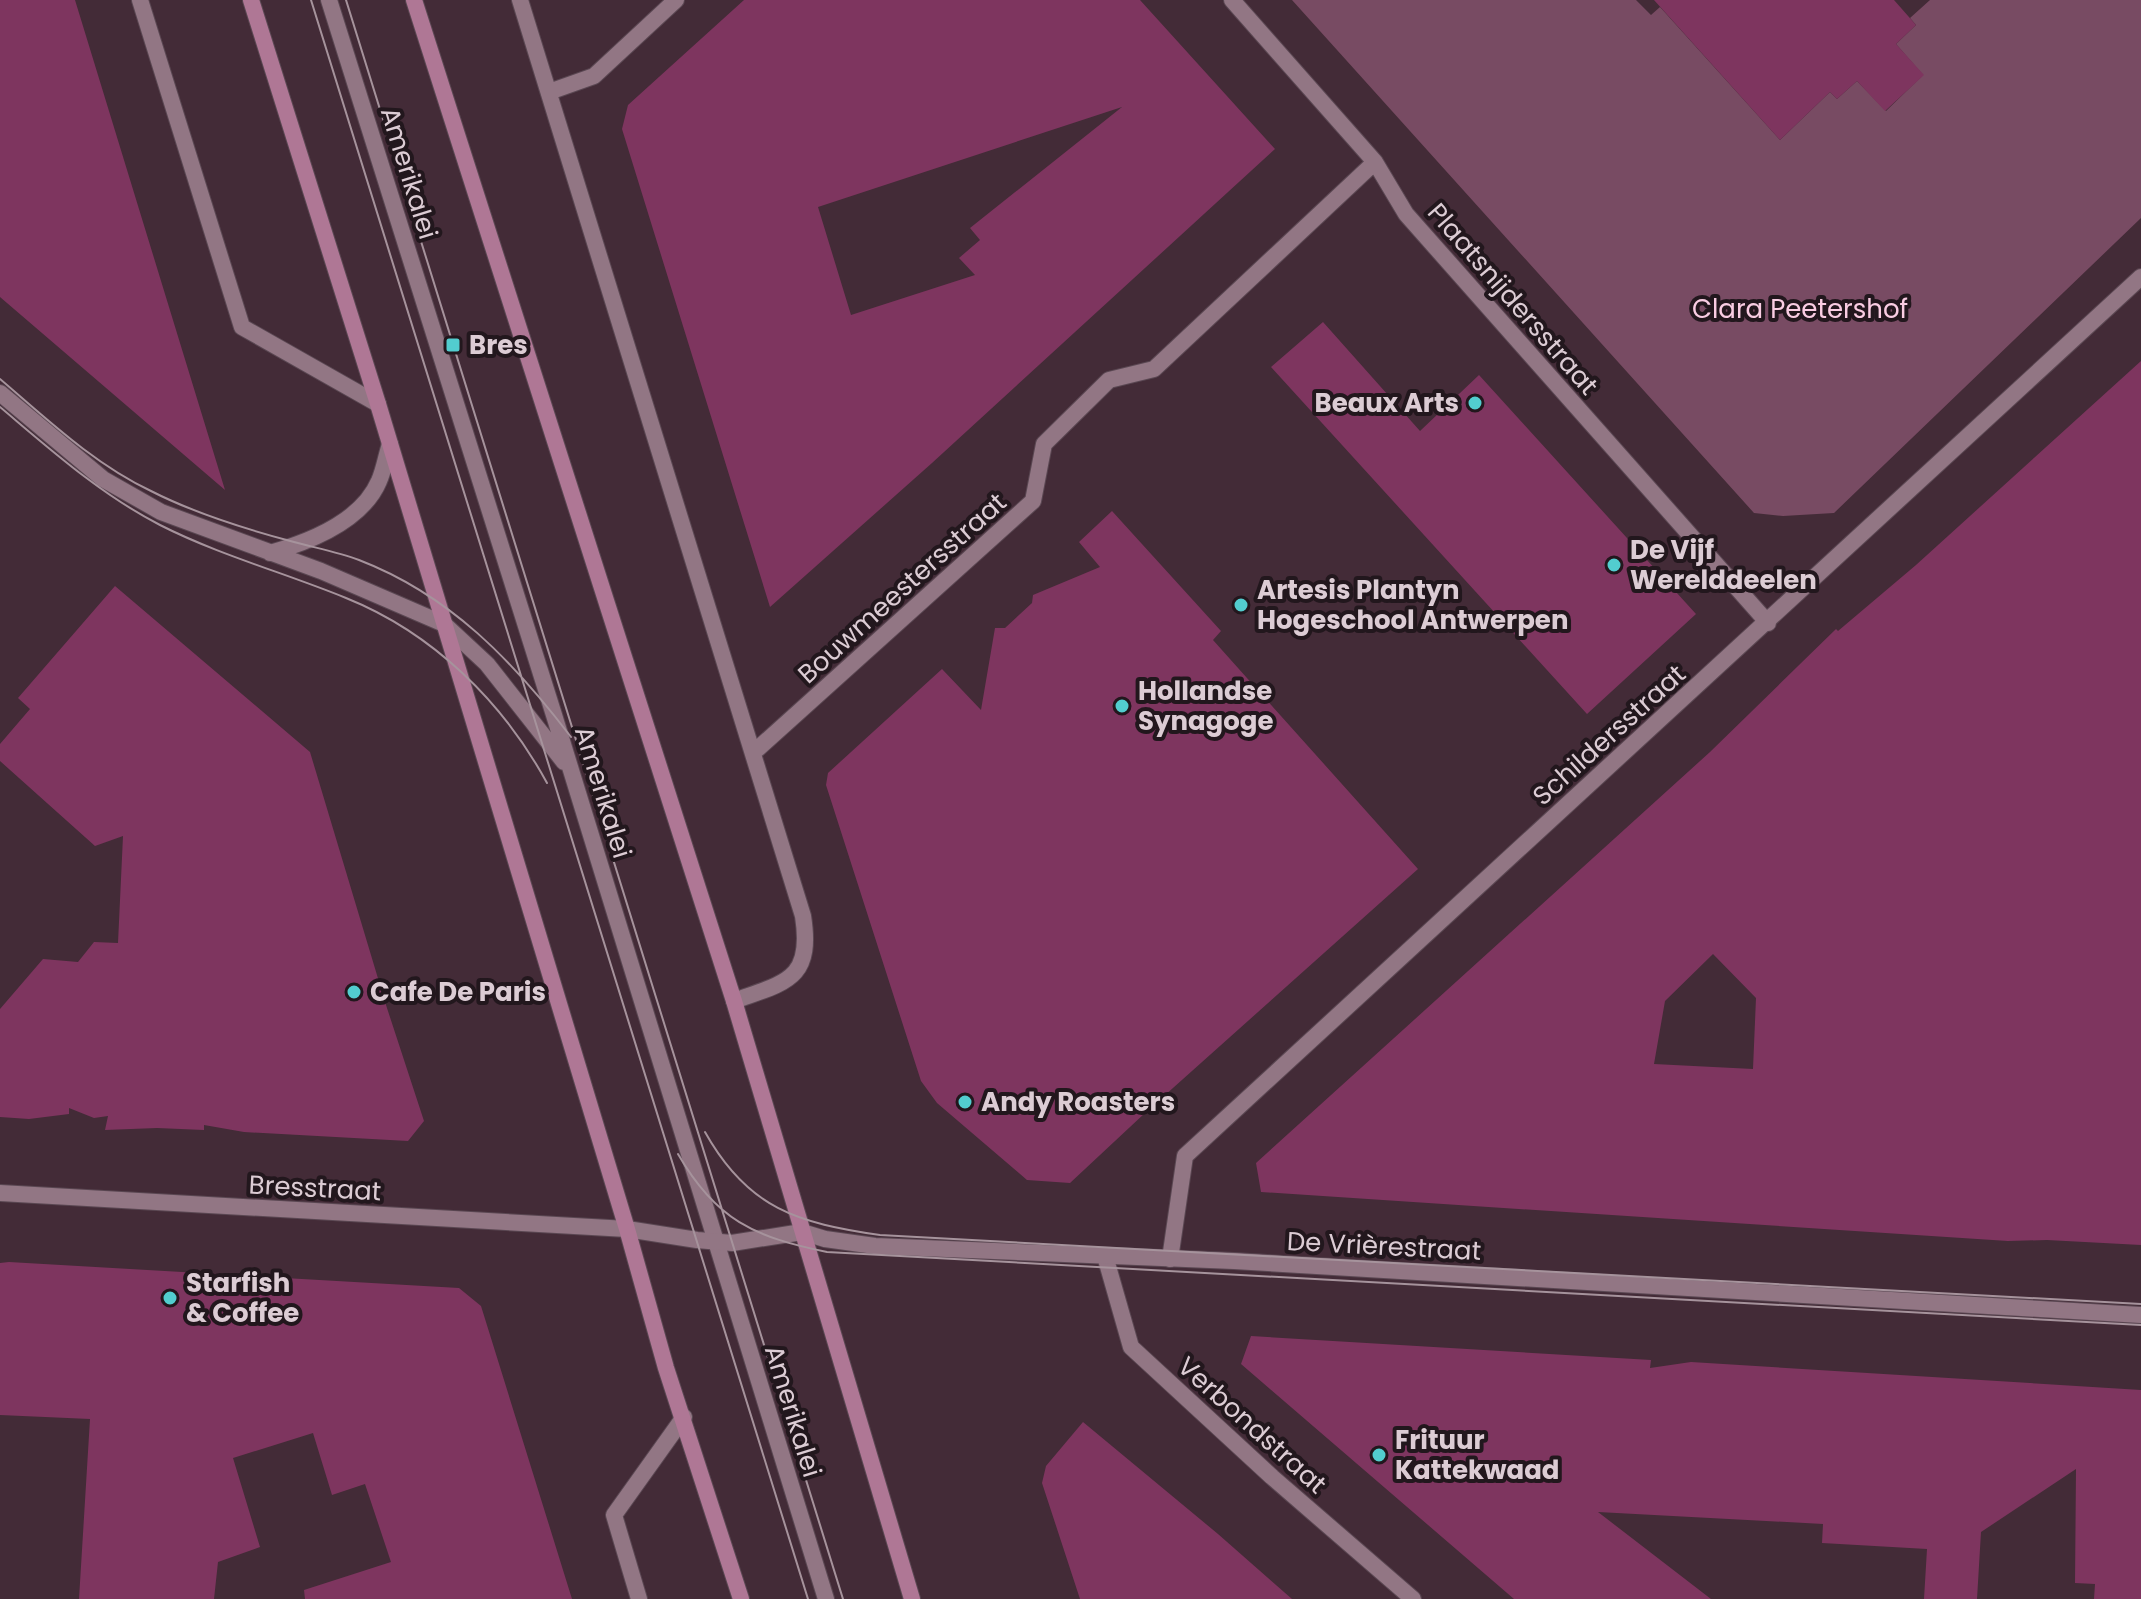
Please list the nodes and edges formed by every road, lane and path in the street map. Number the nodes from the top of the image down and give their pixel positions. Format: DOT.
graph roads {
  1 [pos="140,0"];
  2 [pos="251,0"];
  3 [pos="329,0"];
  4 [pos="414,0"];
  5 [pos="520,0"];
  6 [pos="676,0"];
  7 [pos="1232,0"];
  8 [pos="549,92"];
  9 [pos="1375,162"];
  10 [pos="2141,277"];
  11 [pos="0,393"];
  12 [pos="378,404"];
  13 [pos="390,444"];
  14 [pos="270,553"];
  15 [pos="1768,623"];
  16 [pos="444,624"];
  17 [pos="753,753"];
  18 [pos="572,773"];
  19 [pos="734,1001"];
  20 [pos="0,1193"];
  21 [pos="627,1229"];
  22 [pos="802,1232"];
  23 [pos="714,1242"];
  24 [pos="1105,1256"];
  25 [pos="1170,1259"];
  26 [pos="2141,1315"];
  27 [pos="684,1417"];
  28 [pos="639,1599"];
  29 [pos="741,1599"];
  30 [pos="826,1599"];
  31 [pos="912,1599"];
  32 [pos="1413,1599"];
  1 -- 12 [label="street"];
  2 -- 12 [label="main road"];
  3 -- 18 [label="street, Amerikalei"];
  4 -- 19 [label="main road"];
  5 -- 8 [label="street"];
  6 -- 8 [label="street"];
  7 -- 9 [label="street, Plaatsnijdersstraat"];
  8 -- 17 [label="street"];
  9 -- 15 [label="street, Plaatsnijdersstraat"];
  9 -- 17 [label="street, Bouwmeestersstraat"];
  10 -- 15 [label="street, Schildersstraat"];
  11 -- 14 [label="street"];
  12 -- 13 [label="main road"];
  13 -- 14 [label="street"];
  13 -- 16 [label="main road"];
  14 -- 16 [label="street"];
  15 -- 25 [label="street, Schildersstraat"];
  16 -- 18 [label="street"];
  16 -- 21 [label="main road"];
  17 -- 19 [label="street"];
  18 -- 23 [label="street, Amerikalei"];
  19 -- 22 [label="main road"];
  20 -- 21 [label="street, Bresstraat"];
  21 -- 23 [label="street, De Vrièrestraat"];
  21 -- 27 [label="main road"];
  22 -- 23 [label="street, De Vrièrestraat"];
  22 -- 24 [label="street, De Vrièrestraat"];
  22 -- 31 [label="main road"];
  23 -- 30 [label="street, Amerikalei"];
  24 -- 25 [label="street, De Vrièrestraat"];
  24 -- 32 [label="street, Verbondstraat"];
  25 -- 26 [label="street, De Vrièrestraat"];
  27 -- 28 [label="street"];
  27 -- 29 [label="main road"];
}
